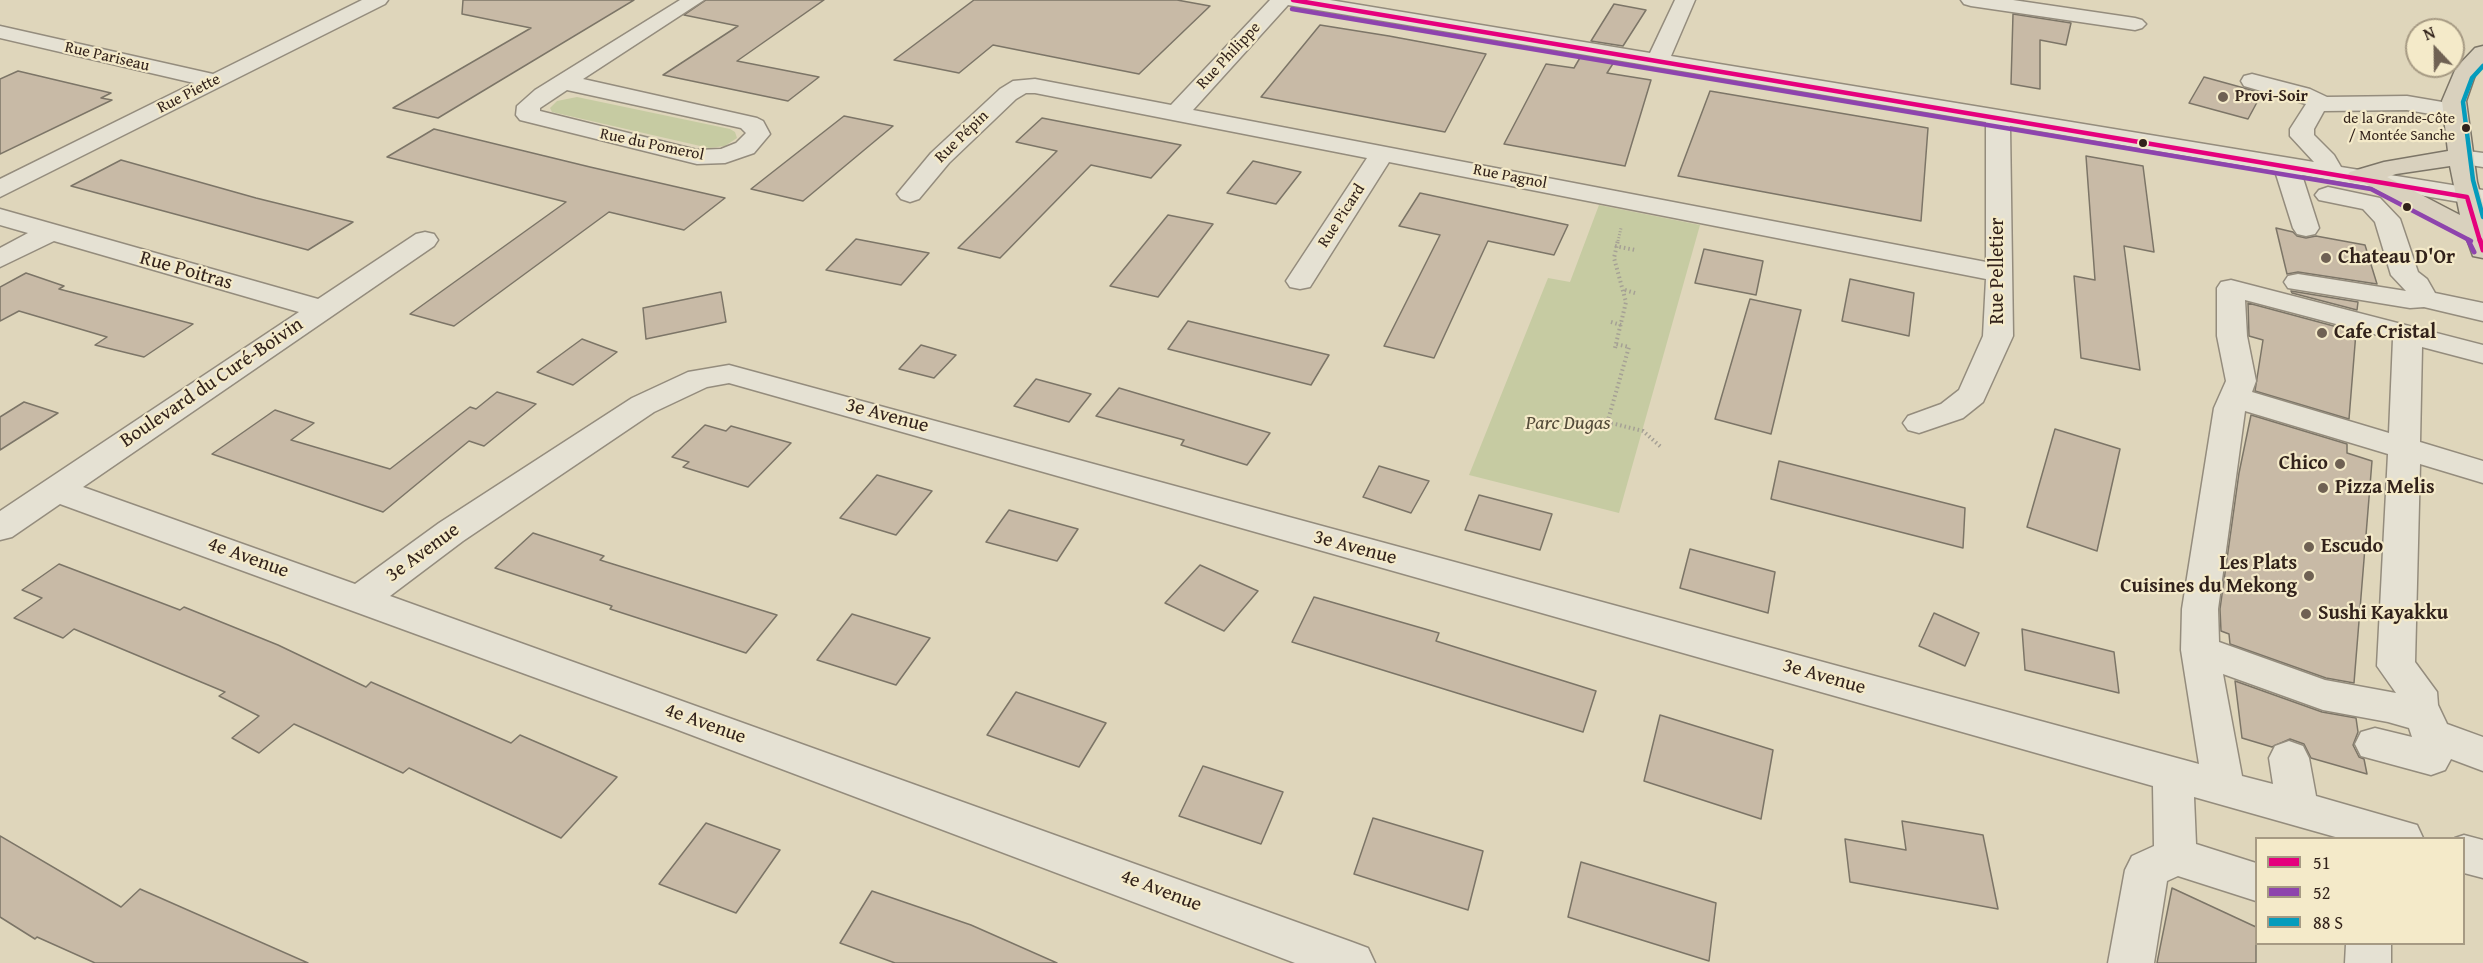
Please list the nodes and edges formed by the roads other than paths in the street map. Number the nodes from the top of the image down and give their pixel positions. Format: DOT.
graph roads {
  1 [pos="378,0"];
  2 [pos="694,0"];
  3 [pos="1281,0"];
  4 [pos="1293,0"];
  5 [pos="1685,0"];
  6 [pos="1971,0"];
  7 [pos="2135,24"];
  8 [pos="0,32"];
  9 [pos="2483,53"];
  10 [pos="1658,60"];
  11 [pos="214,81"];
  12 [pos="2252,81"];
  13 [pos="563,82"];
  14 [pos="1021,87"];
  15 [pos="2324,104"];
  16 [pos="2454,111"];
  17 [pos="1178,112"];
  18 [pos="1998,117"];
  19 [pos="2311,145"];
  20 [pos="2181,148"];
  21 [pos="1383,152"];
  22 [pos="2332,173"];
  23 [pos="2290,177"];
  24 [pos="2367,179"];
  25 [pos="0,189"];
  26 [pos="910,194"];
  27 [pos="2476,200"];
  28 [pos="0,217"];
  29 [pos="2306,228"];
  30 [pos="51,232"];
  31 [pos="425,240"];
  32 [pos="0,259"];
  33 [pos="1999,273"];
  34 [pos="1300,281"];
  35 [pos="2298,282"];
  36 [pos="2424,299"];
  37 [pos="320,309"];
  38 [pos="2483,312"];
  39 [pos="2408,334"];
  40 [pos="2483,354"];
  41 [pos="2236,398"];
  42 [pos="1919,423"];
  43 [pos="2403,449"];
  44 [pos="2483,472"];
  45 [pos="56,490"];
  46 [pos="0,528"];
  47 [pos="360,599"];
  48 [pos="2200,650"];
  49 [pos="2428,726"];
  50 [pos="2375,744"];
  51 [pos="2483,754"];
  52 [pos="2289,758"];
  53 [pos="2173,775"];
  54 [pos="2224,790"];
  55 [pos="2298,810"];
  56 [pos="2387,837"];
  57 [pos="2465,854"];
  58 [pos="2175,856"];
  59 [pos="2483,859"];
  60 [pos="2255,882"];
  61 [pos="2369,945"];
  62 [pos="1352,963"];
  63 [pos="2131,963"];
  64 [pos="2368,963"];
  1 -- 11 [label="street, Rue Piette"];
  2 -- 13 [label="street, Rue du Pomerol"];
  3 -- 17 [label="street, Rue Philippe"];
  4 -- 10 [label="street"];
  5 -- 10 [label="street"];
  6 -- 7 [label="street"];
  8 -- 11 [label="street, Rue Pariseau"];
  9 -- 16 [label="main road"];
  10 -- 18 [label="street"];
  11 -- 25 [label="street, Rue Piette"];
  12 -- 15 [label="street"];
  13 -- 13 [label="street, Rue du Pomerol"];
  14 -- 17 [label="street, Rue Pagnol"];
  14 -- 26 [label="street, Rue Pépin"];
  15 -- 16 [label="street"];
  15 -- 19 [label="street"];
  16 -- 27 [label="main road"];
  17 -- 21 [label="street, Rue Pagnol"];
  18 -- 20 [label="street"];
  18 -- 33 [label="street, Rue Pelletier"];
  19 -- 20 [label="street"];
  19 -- 22 [label="street"];
  20 -- 23 [label="street"];
  21 -- 33 [label="street, Rue Pagnol"];
  21 -- 34 [label="street, Rue Picard"];
  22 -- 23 [label="street"];
  22 -- 24 [label="street"];
  23 -- 29 [label="street"];
  23 -- 36 [label="street"];
  24 -- 27 [label="main road"];
  24 -- 27 [label="street"];
  24 -- 27 [label="main road"];
  28 -- 30 [label="street"];
  30 -- 32 [label="street"];
  30 -- 37 [label="street, Rue Poitras"];
  31 -- 37 [label="street, Boulevard du Curé-Boivin"];
  33 -- 42 [label="street, Rue Pelletier"];
  35 -- 36 [label="street"];
  36 -- 38 [label="street"];
  37 -- 45 [label="street, Boulevard du Curé-Boivin"];
  39 -- 40 [label="street"];
  39 -- 41 [label="street"];
  39 -- 43 [label="street"];
  41 -- 43 [label="street"];
  41 -- 48 [label="street"];
  43 -- 44 [label="street"];
  43 -- 49 [label="street"];
  45 -- 46 [label="street, Boulevard du Curé-Boivin"];
  45 -- 47 [label="street, 4e Avenue"];
  47 -- 53 [label="street, 3e Avenue"];
  47 -- 62 [label="street, 4e Avenue"];
  48 -- 49 [label="street"];
  48 -- 54 [label="street"];
  49 -- 50 [label="street"];
  49 -- 51 [label="street"];
  52 -- 55 [label="street"];
  53 -- 54 [label="street, 3e Avenue"];
  53 -- 58 [label="street"];
  54 -- 55 [label="street, 3e Avenue"];
  55 -- 56 [label="street, 3e Avenue"];
  57 -- 59 [label="street"];
  58 -- 60 [label="street"];
  58 -- 63 [label="street"];
  61 -- 64 [label="street"];
}
